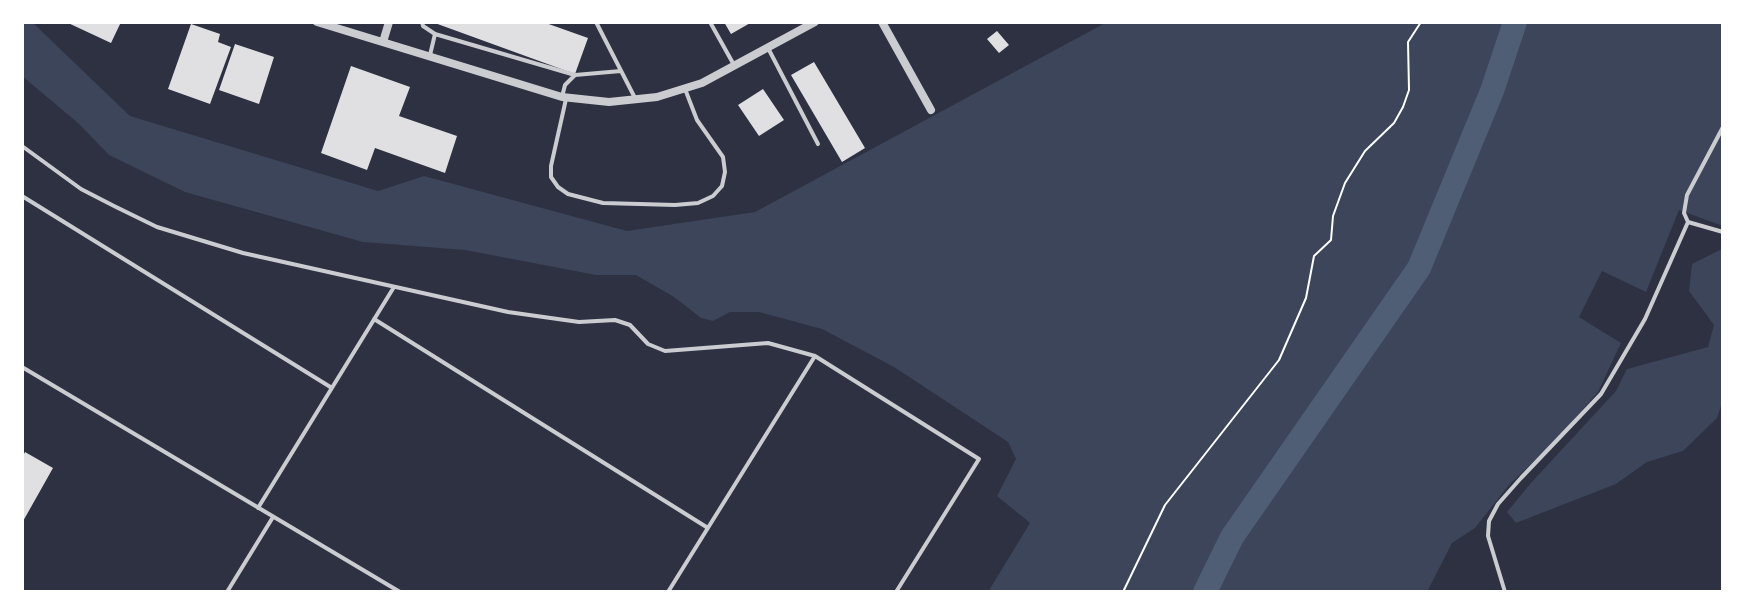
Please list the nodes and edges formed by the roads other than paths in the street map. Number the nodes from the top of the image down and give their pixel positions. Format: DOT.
graph roads {
  1 [pos="317,22"];
  2 [pos="389,22"];
  3 [pos="422,22"];
  4 [pos="588,22"];
  5 [pos="710,22"];
  6 [pos="815,22"];
  7 [pos="882,22"];
  8 [pos="596,23"];
  9 [pos="435,34"];
  10 [pos="383,42"];
  11 [pos="768,48"];
  12 [pos="430,57"];
  13 [pos="735,66"];
  14 [pos="621,71"];
  15 [pos="575,75"];
  16 [pos="685,89"];
  17 [pos="564,97"];
  18 [pos="636,100"];
  19 [pos="931,110"];
  20 [pos="1723,127"];
  21 [pos="818,144"];
  22 [pos="22,146"];
  23 [pos="22,196"];
  24 [pos="1688,222"];
  25 [pos="1723,232"];
  26 [pos="394,287"];
  27 [pos="374,319"];
  28 [pos="815,356"];
  29 [pos="22,367"];
  30 [pos="332,388"];
  31 [pos="258,508"];
  32 [pos="273,517"];
  33 [pos="708,528"];
  34 [pos="227,592"];
  35 [pos="400,592"];
  36 [pos="668,592"];
  37 [pos="896,592"];
  38 [pos="1505,592"];
  1 -- 10 [label="street"];
  2 -- 10 [label="street"];
  3 -- 9 [label="lane"];
  4 -- 8 [label="lane"];
  5 -- 13 [label="lane"];
  6 -- 11 [label="street"];
  7 -- 19 [label="street"];
  8 -- 14 [label="lane"];
  9 -- 12 [label="lane"];
  9 -- 15 [label="lane"];
  10 -- 12 [label="street"];
  11 -- 13 [label="street"];
  11 -- 21 [label="lane"];
  12 -- 17 [label="street"];
  13 -- 16 [label="street"];
  14 -- 15 [label="lane"];
  14 -- 18 [label="lane"];
  15 -- 17 [label="lane"];
  16 -- 17 [label="lane"];
  16 -- 18 [label="street"];
  17 -- 18 [label="street"];
  20 -- 24 [label="lane"];
  22 -- 26 [label="lane"];
  23 -- 30 [label="lane"];
  24 -- 25 [label="lane"];
  24 -- 38 [label="lane"];
  26 -- 27 [label="lane"];
  26 -- 28 [label="lane"];
  27 -- 30 [label="lane"];
  27 -- 33 [label="lane"];
  28 -- 33 [label="lane"];
  28 -- 37 [label="lane"];
  29 -- 31 [label="lane"];
  30 -- 31 [label="lane"];
  31 -- 32 [label="lane"];
  32 -- 34 [label="lane"];
  32 -- 35 [label="lane"];
  33 -- 36 [label="lane"];
}
